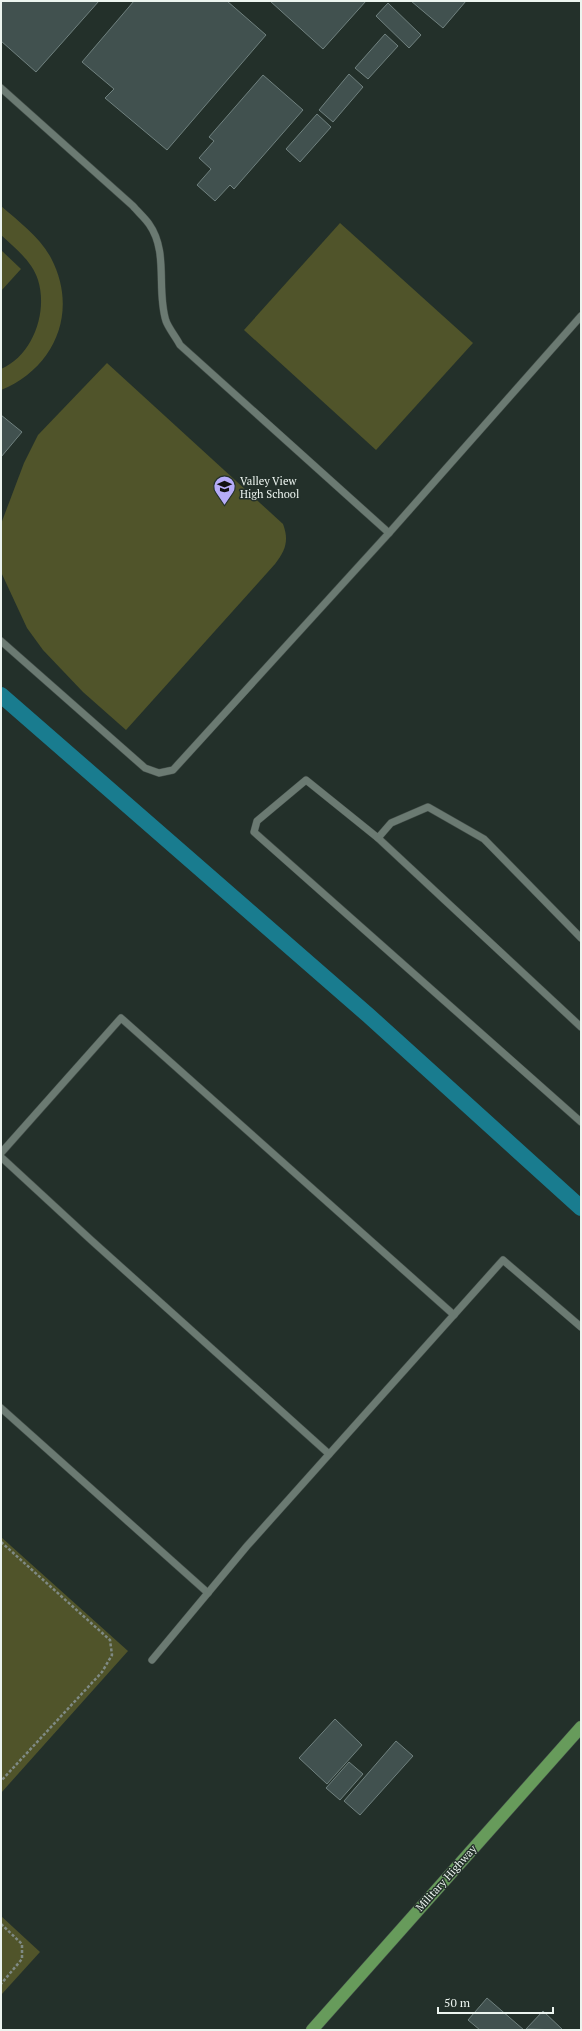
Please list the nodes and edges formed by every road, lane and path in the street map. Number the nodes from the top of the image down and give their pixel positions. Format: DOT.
graph roads {
  1 [pos="1,88"];
  2 [pos="581,316"];
  3 [pos="389,533"];
  4 [pos="1,640"];
  5 [pos="378,838"];
  6 [pos="581,938"];
  7 [pos="581,1027"];
  8 [pos="581,1122"];
  9 [pos="1,1153"];
  10 [pos="1,1157"];
  11 [pos="454,1315"];
  12 [pos="581,1327"];
  13 [pos="1,1408"];
  14 [pos="329,1454"];
  15 [pos="1,1542"];
  16 [pos="208,1593"];
  17 [pos="152,1660"];
  18 [pos="581,1727"];
  19 [pos="1,1782"];
  20 [pos="1,1924"];
  21 [pos="1,1984"];
  22 [pos="312,2030"];
  1 -- 3 [label="lane"];
  2 -- 3 [label="lane"];
  3 -- 4 [label="lane"];
  5 -- 6 [label="lane"];
  5 -- 7 [label="lane"];
  5 -- 8 [label="lane"];
  9 -- 11 [label="lane"];
  10 -- 14 [label="lane"];
  11 -- 12 [label="lane"];
  11 -- 14 [label="lane"];
  13 -- 16 [label="lane"];
  14 -- 16 [label="lane"];
  15 -- 19 [label="path"];
  16 -- 17 [label="lane"];
  18 -- 22 [label="main road, Military Highway"];
  20 -- 21 [label="path"];
}
